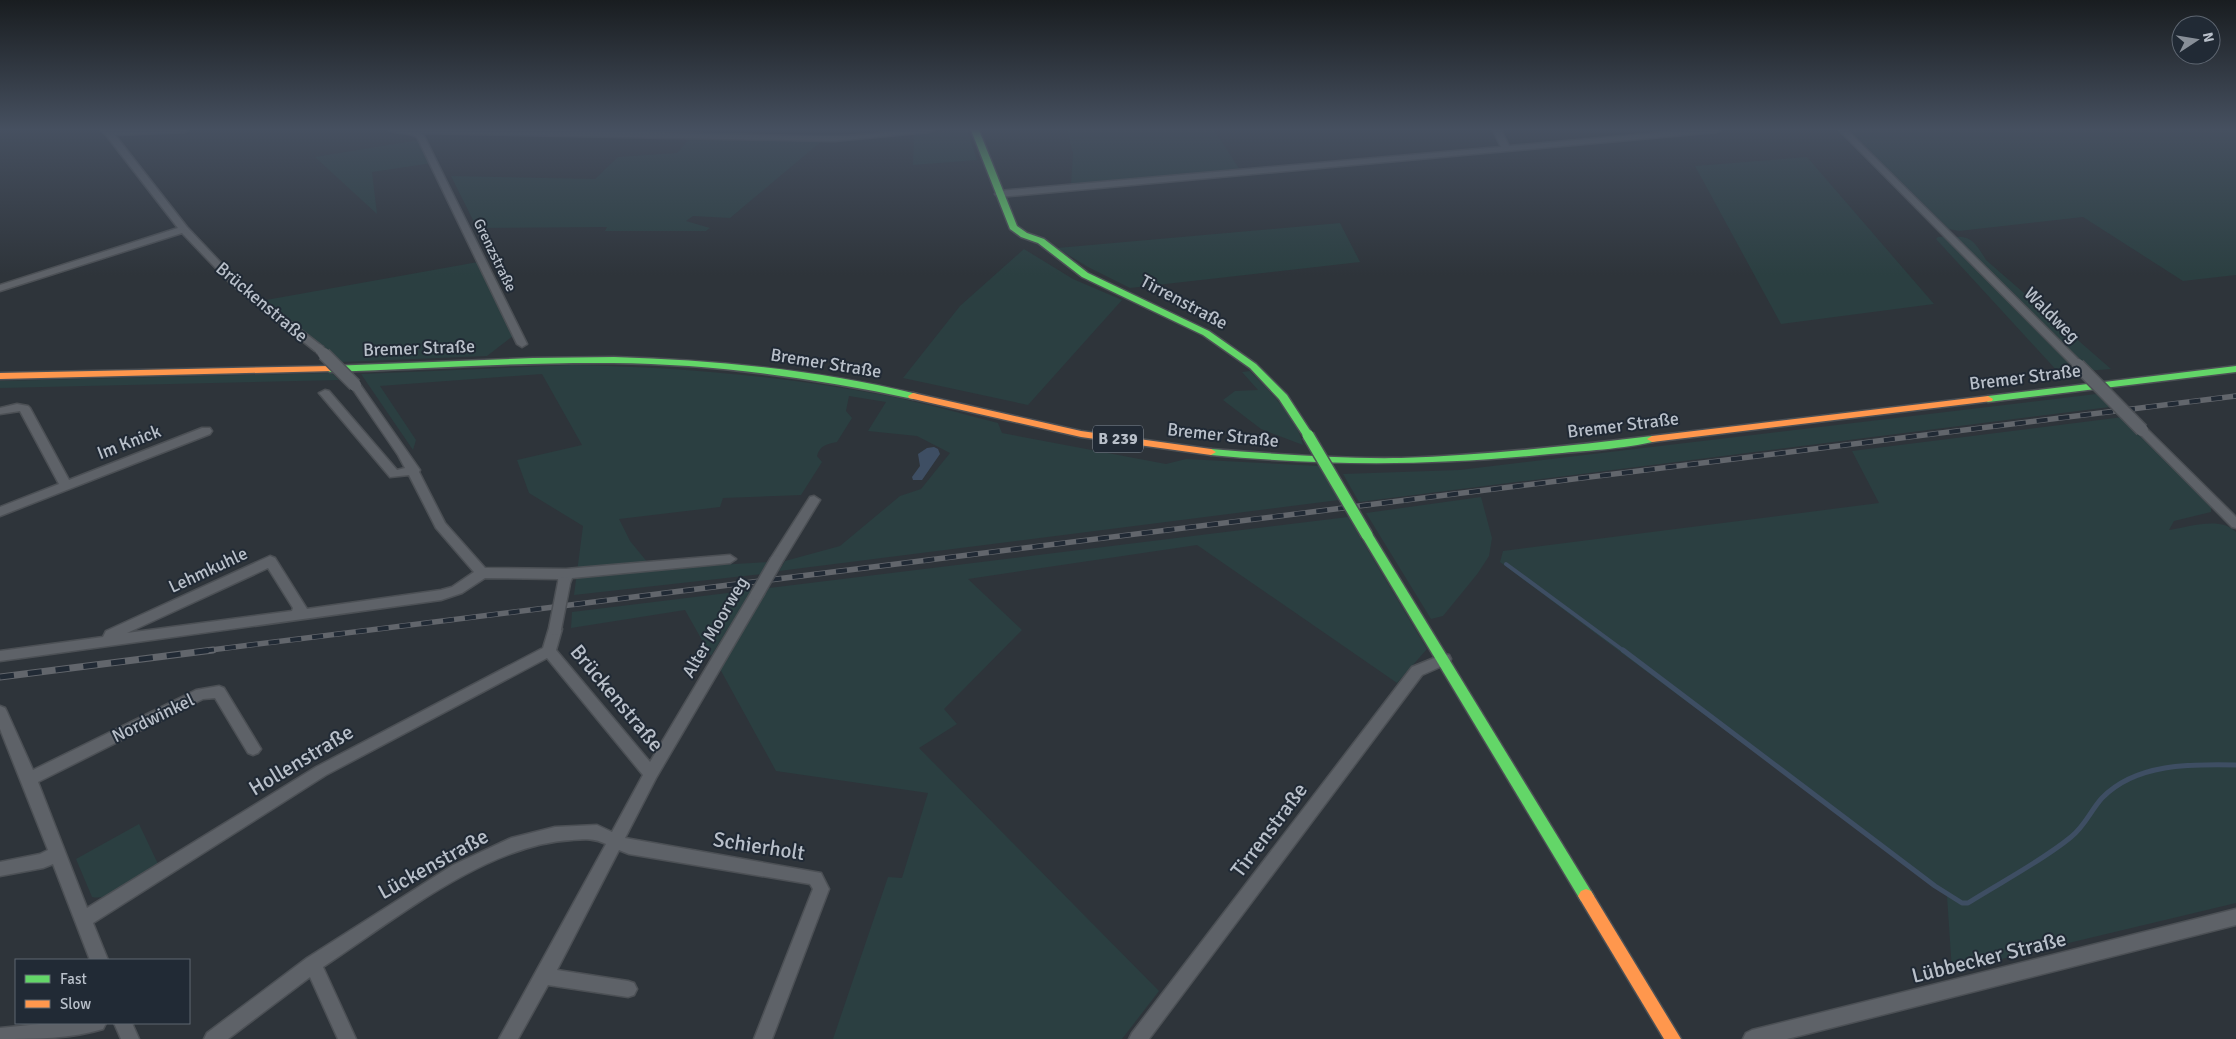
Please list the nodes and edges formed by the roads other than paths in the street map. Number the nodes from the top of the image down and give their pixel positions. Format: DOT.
graph roads {
  1 [pos="144,178"];
  2 [pos="441,178"];
  3 [pos="993,178"];
  4 [pos="1174,178"];
  5 [pos="1892,178"];
  6 [pos="999,194"];
  7 [pos="184,229"];
  8 [pos="0,288"];
  9 [pos="522,344"];
  10 [pos="2236,369"];
  11 [pos="0,376"];
  12 [pos="325,393"];
  13 [pos="0,411"];
  14 [pos="206,432"];
  15 [pos="414,470"];
  16 [pos="66,486"];
  17 [pos="814,500"];
  18 [pos="0,512"];
  19 [pos="2236,524"];
  20 [pos="730,560"];
  21 [pos="482,573"];
  22 [pos="565,579"];
  23 [pos="298,614"];
  24 [pos="107,642"];
  25 [pos="549,651"];
  26 [pos="0,656"];
  27 [pos="1444,659"];
  28 [pos="0,712"];
  29 [pos="253,749"];
  30 [pos="651,774"];
  31 [pos="29,778"];
  32 [pos="614,841"];
  33 [pos="58,853"];
  34 [pos="0,869"];
  35 [pos="2236,918"];
  36 [pos="84,920"];
  37 [pos="99,959"];
  38 [pos="313,964"];
  39 [pos="544,976"];
  40 [pos="628,989"];
  41 [pos="94,1024"];
  42 [pos="123,1024"];
  43 [pos="0,1037"];
  44 [pos="130,1039"];
  45 [pos="213,1039"];
  46 [pos="346,1039"];
  47 [pos="508,1039"];
  48 [pos="764,1039"];
  49 [pos="1138,1039"];
  50 [pos="1673,1039"];
  51 [pos="1752,1039"];
  1 -- 7 [label="street, Brückenstraße"];
  2 -- 9 [label="street, Grenzstraße"];
  3 -- 6 [label="main road, Tirrenstraße"];
  4 -- 6 [label="street"];
  5 -- 19 [label="street, Waldweg, bridge"];
  6 -- 27 [label="main road, Tirrenstraße, bridge"];
  7 -- 8 [label="street"];
  7 -- 15 [label="street, Brückenstraße, bridge"];
  10 -- 11 [label="main road, Bremer Straße / B 239"];
  12 -- 15 [label="street"];
  13 -- 16 [label="street"];
  14 -- 16 [label="street, Im Knick"];
  15 -- 21 [label="street, Brückenstraße"];
  16 -- 18 [label="street, Im Knick"];
  17 -- 30 [label="street, Alter Moorweg, bridge"];
  20 -- 22 [label="street"];
  21 -- 22 [label="street"];
  21 -- 23 [label="street, Lehmkuhle"];
  22 -- 25 [label="street, Brückenstraße, bridge"];
  23 -- 24 [label="street, Lehmkuhle"];
  23 -- 24 [label="street, Lehmkuhle"];
  24 -- 26 [label="street, Lehmkuhle"];
  25 -- 30 [label="street, Brückenstraße"];
  25 -- 36 [label="street, Hollenstraße"];
  27 -- 49 [label="street, Tirrenstraße"];
  27 -- 50 [label="main road, Tirrenstraße"];
  28 -- 31 [label="street"];
  29 -- 31 [label="street, Nordwinkel"];
  30 -- 32 [label="street, Brückenstraße"];
  31 -- 33 [label="street"];
  32 -- 38 [label="street, Lückenstraße"];
  32 -- 39 [label="street, Brückenstraße"];
  32 -- 48 [label="street, Schierholt"];
  33 -- 34 [label="street"];
  33 -- 36 [label="street"];
  35 -- 51 [label="street, Lübbecker Straße"];
  36 -- 37 [label="street"];
  38 -- 45 [label="street, Lückenstraße"];
  38 -- 46 [label="street"];
  39 -- 40 [label="street"];
  39 -- 47 [label="street, Brückenstraße"];
  41 -- 43 [label="street"];
  42 -- 44 [label="street"];
}
